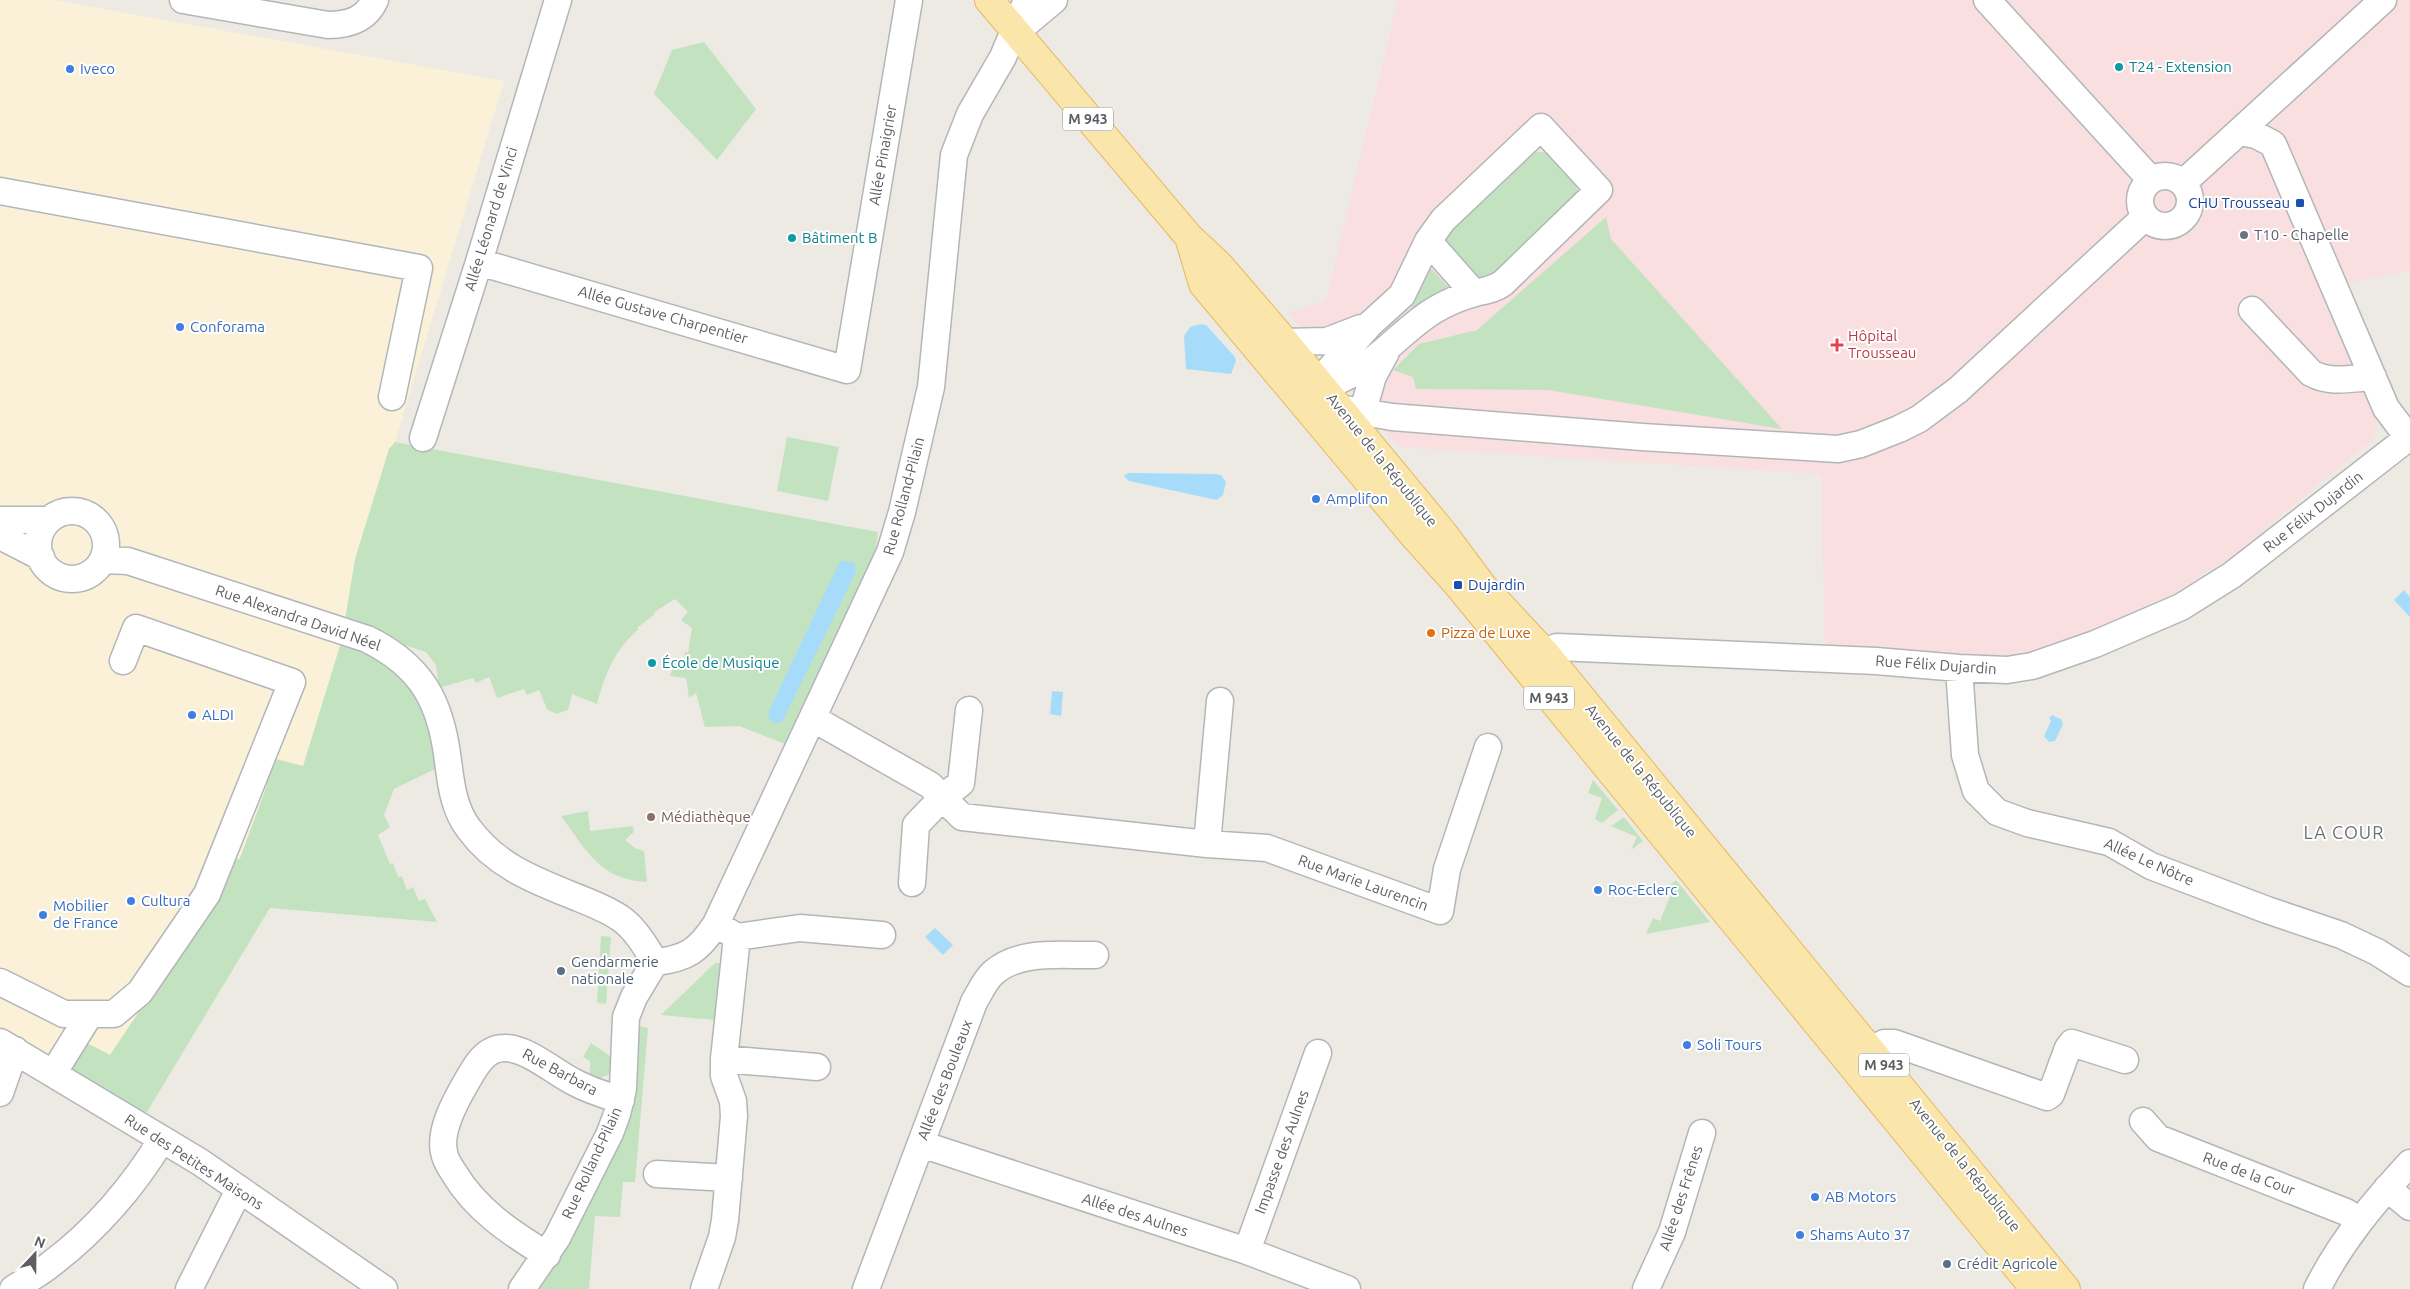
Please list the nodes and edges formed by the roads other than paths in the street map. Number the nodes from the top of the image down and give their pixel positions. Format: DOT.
graph roads {
  1 [pos="183,0"];
  2 [pos="374,0"];
  3 [pos="558,0"];
  4 [pos="909,0"];
  5 [pos="989,0"];
  6 [pos="1027,0"];
  7 [pos="1054,0"];
  8 [pos="1987,0"];
  9 [pos="2383,0"];
  10 [pos="1016,32"];
  11 [pos="2239,132"];
  12 [pos="2151,180"];
  13 [pos="2183,183"];
  14 [pos="0,191"];
  15 [pos="2144,218"];
  16 [pos="1428,241"];
  17 [pos="479,262"];
  18 [pos="1474,293"];
  19 [pos="2252,310"];
  20 [pos="1369,325"];
  21 [pos="1388,349"];
  22 [pos="1275,350"];
  23 [pos="847,370"];
  24 [pos="2373,377"];
  25 [pos="392,397"];
  26 [pos="1331,405"];
  27 [pos="423,438"];
  28 [pos="2409,439"];
  29 [pos="0,520"];
  30 [pos="48,520"];
  31 [pos="0,536"];
  32 [pos="41,557"];
  33 [pos="103,560"];
  34 [pos="1544,652"];
  35 [pos="123,661"];
  36 [pos="1959,668"];
  37 [pos="1220,701"];
  38 [pos="969,710"];
  39 [pos="814,719"];
  40 [pos="1488,747"];
  41 [pos="942,798"];
  42 [pos="1207,844"];
  43 [pos="912,883"];
  44 [pos="721,932"];
  45 [pos="882,935"];
  46 [pos="1095,955"];
  47 [pos="655,962"];
  48 [pos="2410,973"];
  49 [pos="0,982"];
  50 [pos="90,1014"];
  51 [pos="7,1046"];
  52 [pos="1872,1050"];
  53 [pos="1318,1052"];
  54 [pos="724,1059"];
  55 [pos="2125,1060"];
  56 [pos="817,1067"];
  57 [pos="54,1072"];
  58 [pos="0,1093"];
  59 [pos="621,1100"];
  60 [pos="2142,1121"];
  61 [pos="1702,1133"];
  62 [pos="162,1139"];
  63 [pos="921,1144"];
  64 [pos="2410,1164"];
  65 [pos="657,1174"];
  66 [pos="729,1178"];
  67 [pos="2387,1188"];
  68 [pos="239,1190"];
  69 [pos="2410,1208"];
  70 [pos="2359,1220"];
  71 [pos="1247,1251"];
  72 [pos="546,1255"];
  73 [pos="13,1289"];
  74 [pos="189,1289"];
  75 [pos="384,1289"];
  76 [pos="522,1289"];
  77 [pos="704,1289"];
  78 [pos="866,1289"];
  79 [pos="1347,1289"];
  80 [pos="1646,1289"];
  81 [pos="2035,1289"];
  82 [pos="2066,1289"];
  83 [pos="2317,1289"];
  1 -- 2 [label="street"];
  3 -- 17 [label="street, Allée Léonard de Vinci"];
  4 -- 23 [label="street, Allée Pinaigrier"];
  5 -- 10 [label="main road, Avenue de la République / M 943"];
  6 -- 10 [label="street"];
  7 -- 10 [label="street"];
  8 -- 12 [label="street"];
  9 -- 11 [label="street"];
  10 -- 22 [label="main road, Avenue de la République / M 943"];
  10 -- 39 [label="street, Rue Rolland-Pilain"];
  11 -- 13 [label="street"];
  11 -- 24 [label="street"];
  12 -- 13 [label="street"];
  12 -- 15 [label="street"];
  13 -- 15 [label="street"];
  14 -- 25 [label="street"];
  15 -- 26 [label="street"];
  16 -- 18 [label="street"];
  16 -- 18 [label="street"];
  16 -- 20 [label="street"];
  17 -- 23 [label="street, Allée Gustave Charpentier"];
  17 -- 27 [label="street, Allée Léonard de Vinci"];
  18 -- 21 [label="street"];
  19 -- 24 [label="street"];
  20 -- 22 [label="street"];
  20 -- 26 [label="street"];
  21 -- 26 [label="street"];
  21 -- 26 [label="street"];
  22 -- 26 [label="main road, Avenue de la République / M 943"];
  22 -- 26 [label="main road, Avenue de la République / M 943"];
  24 -- 28 [label="street"];
  26 -- 34 [label="main road, Avenue de la République / M 943"];
  26 -- 81 [label="main road, Avenue de la République / M 943"];
  28 -- 36 [label="street, Rue Félix Dujardin"];
  29 -- 30 [label="street"];
  30 -- 32 [label="street"];
  30 -- 33 [label="street"];
  31 -- 32 [label="street"];
  32 -- 33 [label="street"];
  33 -- 47 [label="street, Rue Alexandra David Néel"];
  34 -- 36 [label="street, Rue Félix Dujardin"];
  34 -- 52 [label="main road, Avenue de la République / M 943"];
  35 -- 50 [label="street"];
  36 -- 48 [label="street, Allée Le Nôtre"];
  37 -- 42 [label="street"];
  38 -- 41 [label="street"];
  39 -- 41 [label="street, Rue Marie Laurencin"];
  39 -- 44 [label="street, Rue Rolland-Pilain"];
  40 -- 42 [label="street, Rue Marie Laurencin"];
  41 -- 42 [label="street, Rue Marie Laurencin"];
  41 -- 43 [label="street"];
  44 -- 45 [label="street"];
  44 -- 47 [label="street"];
  44 -- 54 [label="street"];
  46 -- 63 [label="street, Allée des Bouleaux"];
  47 -- 59 [label="street, Rue Rolland-Pilain"];
  49 -- 50 [label="street"];
  50 -- 57 [label="street"];
  51 -- 57 [label="street, Rue des Petites Maisons"];
  51 -- 58 [label="street"];
  52 -- 55 [label="street"];
  52 -- 82 [label="main road, Avenue de la République / M 943"];
  53 -- 71 [label="street, Impasse des Aulnes"];
  54 -- 56 [label="street"];
  54 -- 66 [label="street"];
  57 -- 62 [label="street, Rue des Petites Maisons"];
  59 -- 72 [label="street, Rue Rolland-Pilain"];
  59 -- 72 [label="street, Rue Barbara"];
  60 -- 70 [label="street, Rue de la Cour"];
  61 -- 80 [label="street, Allée des Frênes"];
  62 -- 68 [label="street, Rue des Petites Maisons"];
  62 -- 73 [label="street"];
  63 -- 71 [label="street, Allée des Aulnes"];
  63 -- 78 [label="street, Allée des Bouleaux"];
  64 -- 67 [label="street"];
  65 -- 66 [label="street"];
  66 -- 77 [label="street"];
  67 -- 69 [label="street"];
  67 -- 70 [label="street"];
  68 -- 74 [label="street"];
  68 -- 75 [label="street, Rue des Petites Maisons"];
  70 -- 83 [label="street"];
  71 -- 79 [label="street, Allée des Aulnes"];
  72 -- 76 [label="street, Rue Rolland-Pilain"];
}
